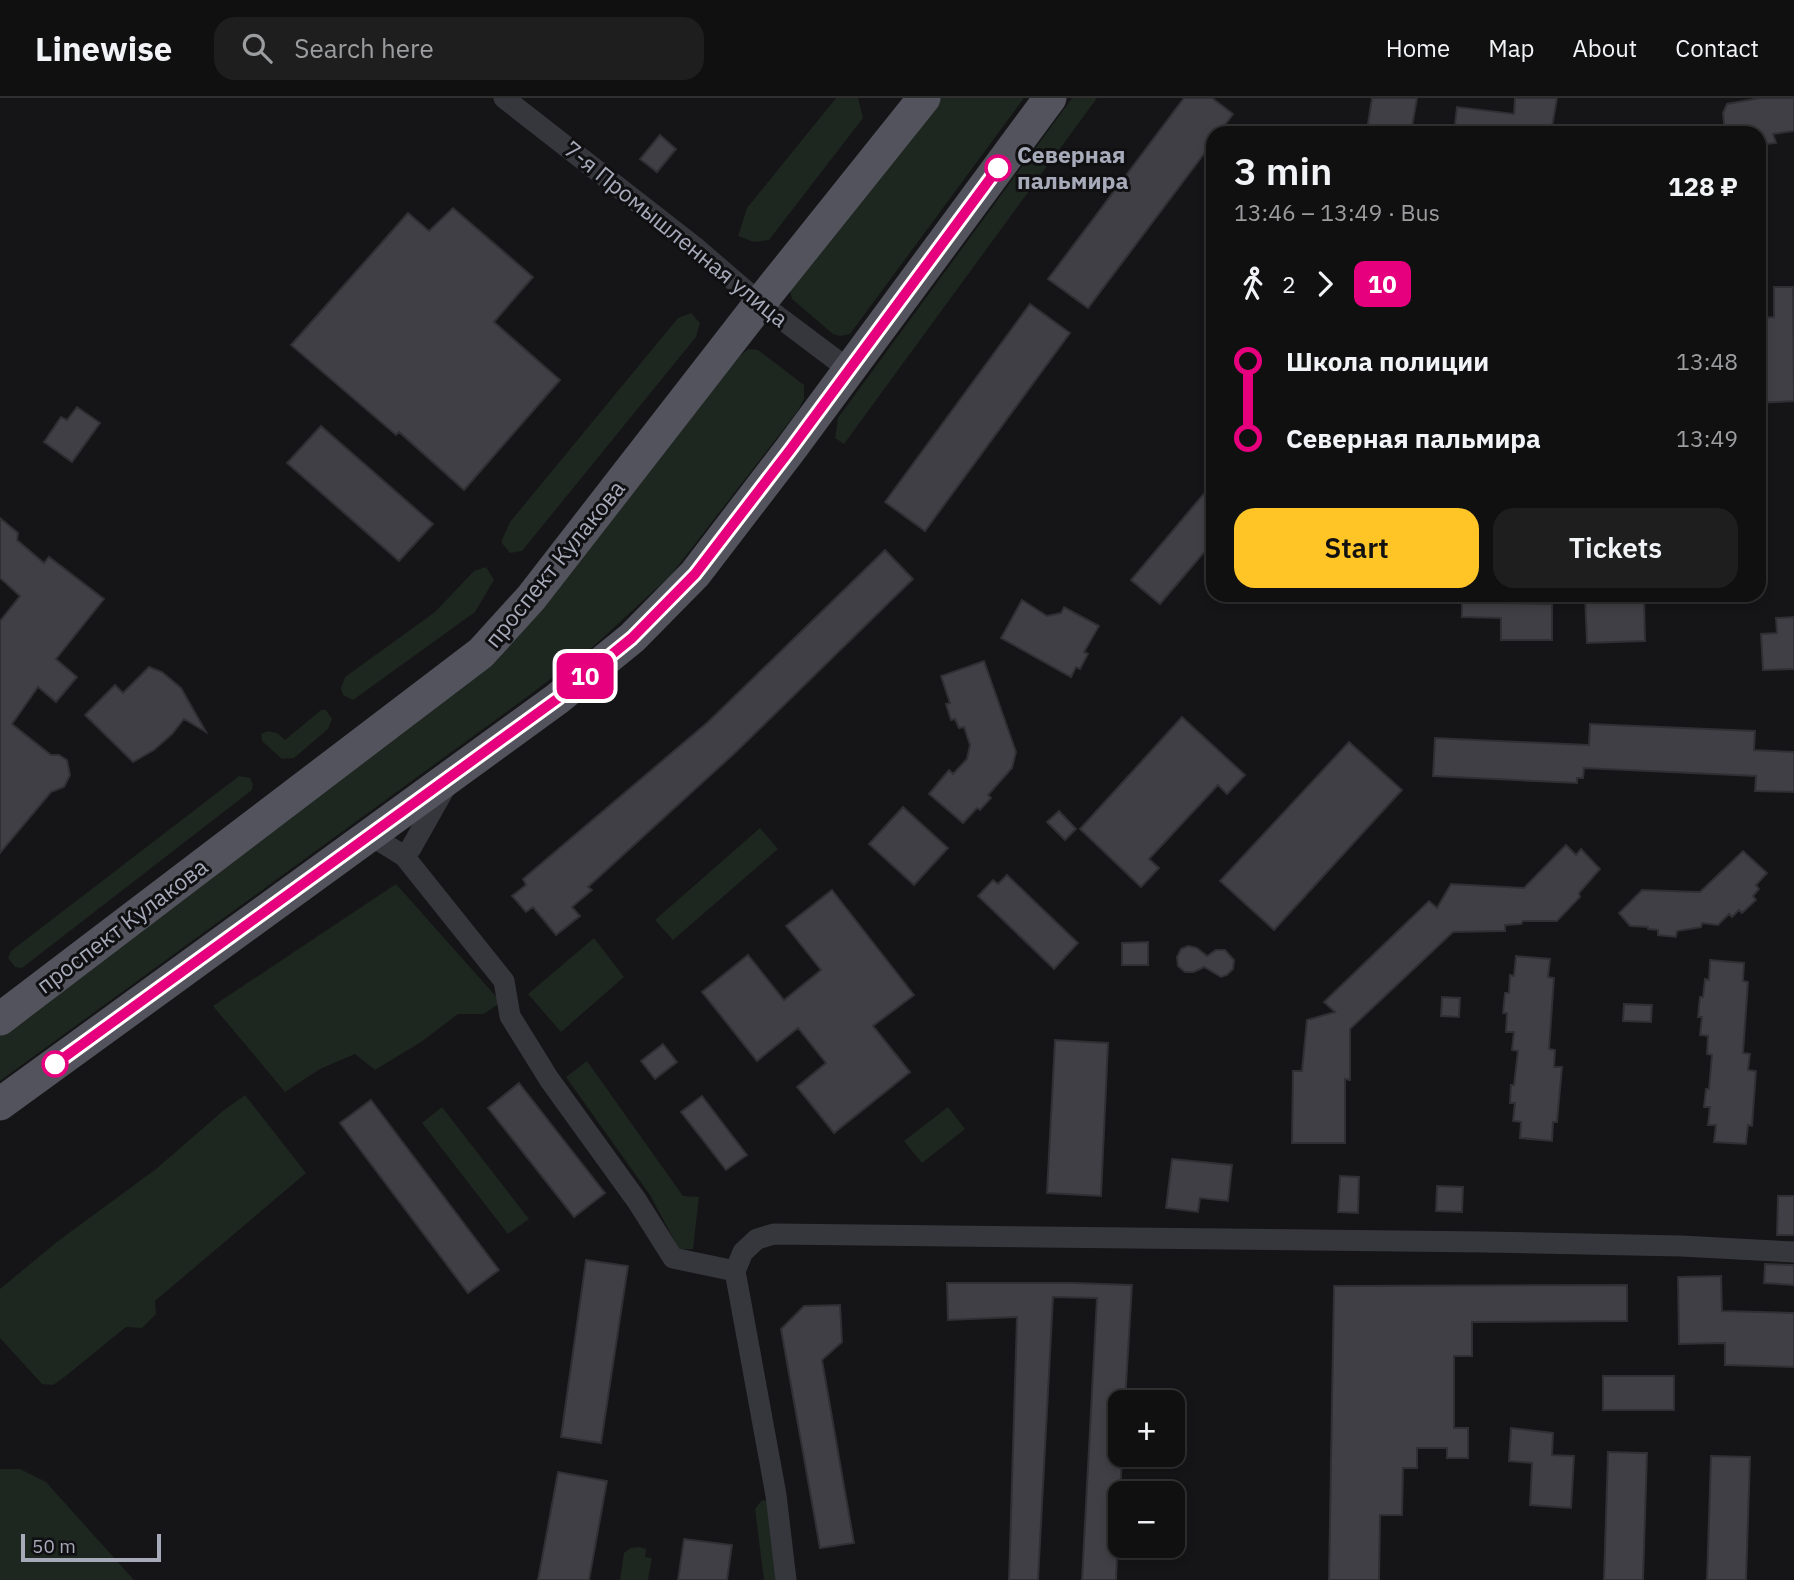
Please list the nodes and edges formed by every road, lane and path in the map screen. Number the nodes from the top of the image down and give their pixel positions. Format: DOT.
graph roads {
  1 [pos="504,98"];
  2 [pos="924,98"];
  3 [pos="1050,98"];
  4 [pos="760,303"];
  5 [pos="848,369"];
  6 [pos="452,775"];
  7 [pos="370,835"];
  8 [pos="404,856"];
  9 [pos="0,1019"];
  10 [pos="0,1104"];
  11 [pos="1794,1252"];
  12 [pos="735,1271"];
  13 [pos="786,1580"];
  1 -- 4 [label="street, 7-я Промышленная улица"];
  2 -- 4 [label="main road, проспект Кулакова"];
  3 -- 5 [label="main road"];
  4 -- 5 [label="street, 7-я Промышленная улица"];
  4 -- 9 [label="main road, проспект Кулакова"];
  5 -- 6 [label="main road"];
  6 -- 7 [label="main road"];
  6 -- 8 [label="street"];
  7 -- 8 [label="street"];
  7 -- 10 [label="main road"];
  8 -- 12 [label="street"];
  11 -- 12 [label="street"];
  12 -- 13 [label="street"];
}
